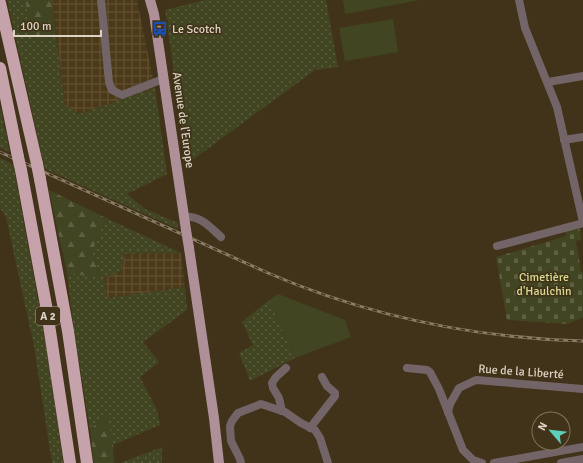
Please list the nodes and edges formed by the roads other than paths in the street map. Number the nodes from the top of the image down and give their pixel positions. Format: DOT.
graph roads {
  1 [pos="101,0"];
  2 [pos="150,0"];
  3 [pos="154,0"];
  4 [pos="519,0"];
  5 [pos="523,0"];
  6 [pos="0,3"];
  7 [pos="154,14"];
  8 [pos="522,14"];
  9 [pos="0,68"];
  10 [pos="583,76"];
  11 [pos="163,79"];
  12 [pos="548,82"];
  13 [pos="583,137"];
  14 [pos="564,140"];
  15 [pos="582,212"];
  16 [pos="184,217"];
  17 [pos="583,223"];
  18 [pos="221,237"];
  19 [pos="497,246"];
  20 [pos="286,368"];
  21 [pos="407,368"];
  22 [pos="322,377"];
  23 [pos="459,388"];
  24 [pos="583,389"];
  25 [pos="439,390"];
  26 [pos="282,411"];
  27 [pos="448,412"];
  28 [pos="214,418"];
  29 [pos="310,428"];
  30 [pos="583,447"];
  31 [pos="583,459"];
  32 [pos="70,463"];
  33 [pos="87,463"];
  34 [pos="219,463"];
  35 [pos="223,463"];
  36 [pos="241,463"];
  37 [pos="328,463"];
  38 [pos="480,463"];
  39 [pos="494,463"];
  40 [pos="561,463"];
  1 -- 11 [label="street"];
  2 -- 7 [label="main road, Avenue de l'Europe"];
  3 -- 7 [label="main road, Avenue de l'Europe"];
  4 -- 8 [label="street"];
  5 -- 8 [label="street"];
  6 -- 33 [label="highway, A 2, bridge"];
  7 -- 11 [label="main road, Avenue de l'Europe"];
  8 -- 12 [label="street"];
  9 -- 32 [label="highway, A 2, bridge"];
  10 -- 12 [label="street"];
  11 -- 16 [label="main road, Avenue de l'Europe"];
  12 -- 14 [label="street"];
  13 -- 14 [label="street"];
  14 -- 15 [label="street"];
  15 -- 17 [label="street"];
  16 -- 18 [label="street"];
  16 -- 28 [label="main road, Avenue de l'Europe, bridge"];
  17 -- 19 [label="street"];
  20 -- 26 [label="street"];
  21 -- 25 [label="street"];
  22 -- 29 [label="street"];
  23 -- 24 [label="street, Rue de la Liberté"];
  23 -- 25 [label="street, Rue de la Liberté"];
  23 -- 27 [label="street"];
  25 -- 27 [label="street"];
  26 -- 29 [label="street"];
  26 -- 36 [label="street"];
  27 -- 38 [label="street"];
  28 -- 34 [label="main road"];
  28 -- 35 [label="main road"];
  29 -- 37 [label="street"];
  30 -- 39 [label="street"];
  31 -- 40 [label="street"];
}
